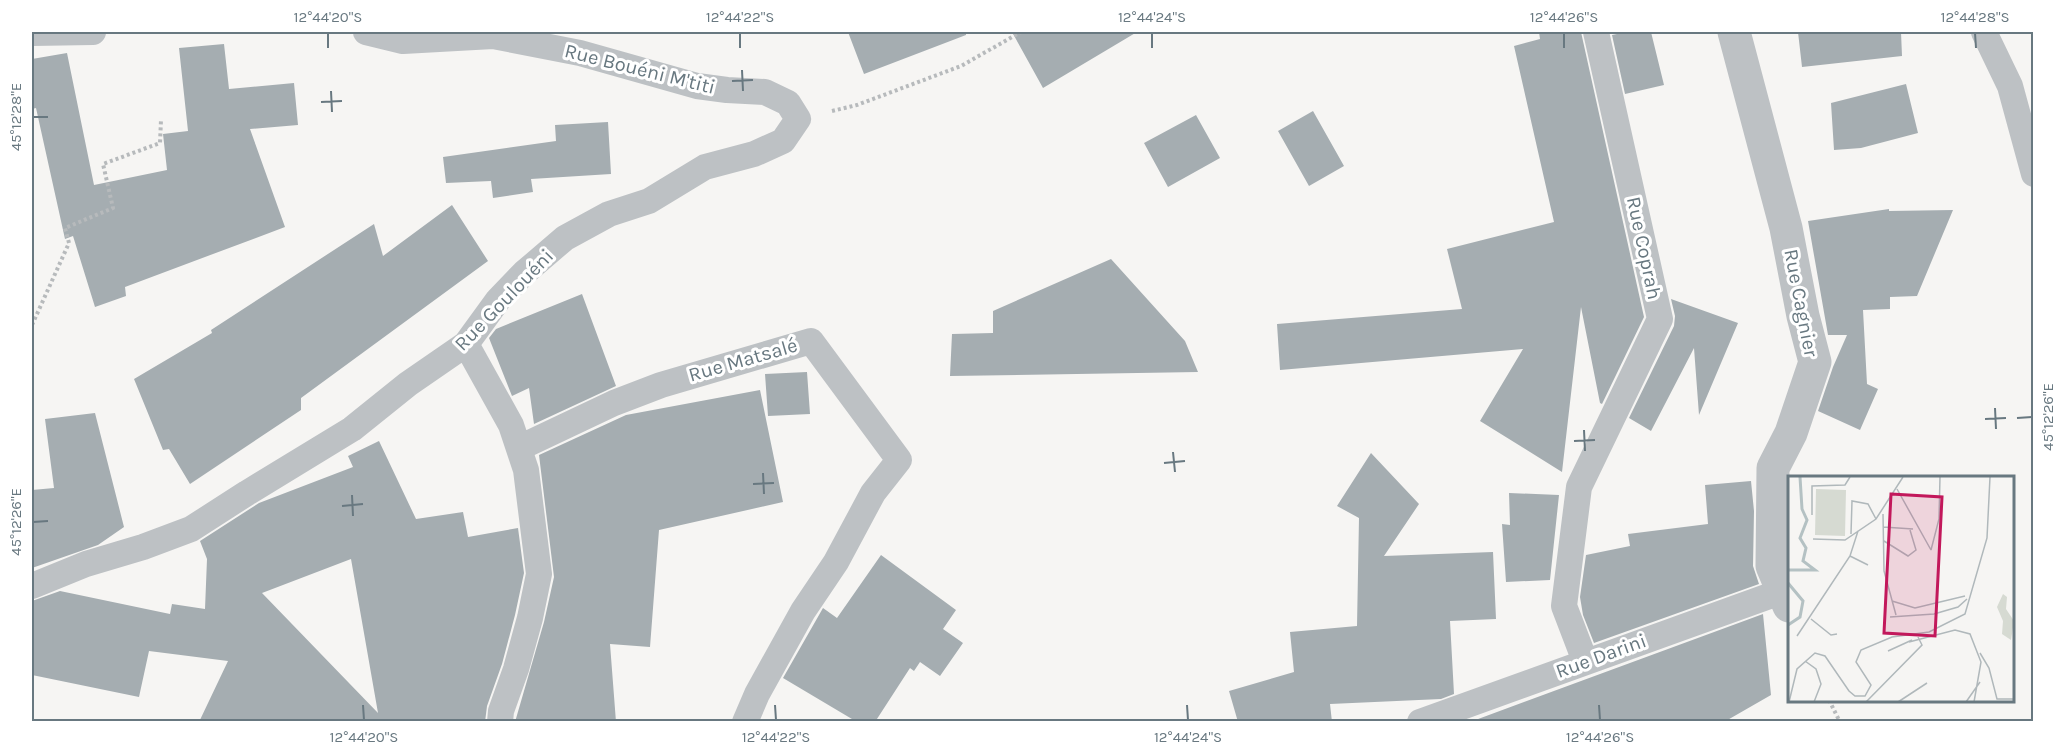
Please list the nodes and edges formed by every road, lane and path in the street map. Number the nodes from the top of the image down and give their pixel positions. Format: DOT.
graph roads {
  1 [pos="93,32"];
  2 [pos="366,32"];
  3 [pos="1021,32"];
  4 [pos="1596,32"];
  5 [pos="1734,32"];
  6 [pos="1984,32"];
  7 [pos="32,33"];
  8 [pos="798,119"];
  9 [pos="161,120"];
  10 [pos="2034,174"];
  11 [pos="32,325"];
  12 [pos="466,344"];
  13 [pos="519,448"];
  14 [pos="32,586"];
  15 [pos="1786,598"];
  16 [pos="1585,661"];
  17 [pos="1830,702"];
  18 [pos="500,722"];
  19 [pos="745,722"];
  20 [pos="1420,722"];
  21 [pos="1840,722"];
  1 -- 7 [label="lane"];
  2 -- 8 [label="lane, Rue Bouéni M'titi"];
  3 -- 8 [label="path"];
  4 -- 16 [label="lane, Rue Coprah"];
  5 -- 15 [label="street, Rue Cagnier"];
  6 -- 10 [label="lane"];
  8 -- 12 [label="lane, Rue Goulouéni"];
  9 -- 11 [label="path"];
  12 -- 13 [label="lane"];
  12 -- 14 [label="lane, Rue Goulouéni"];
  13 -- 18 [label="lane"];
  13 -- 19 [label="lane, Rue Matsalé"];
  15 -- 16 [label="lane, Rue Darini"];
  16 -- 20 [label="lane, Rue Darini"];
  17 -- 21 [label="path"];
}
